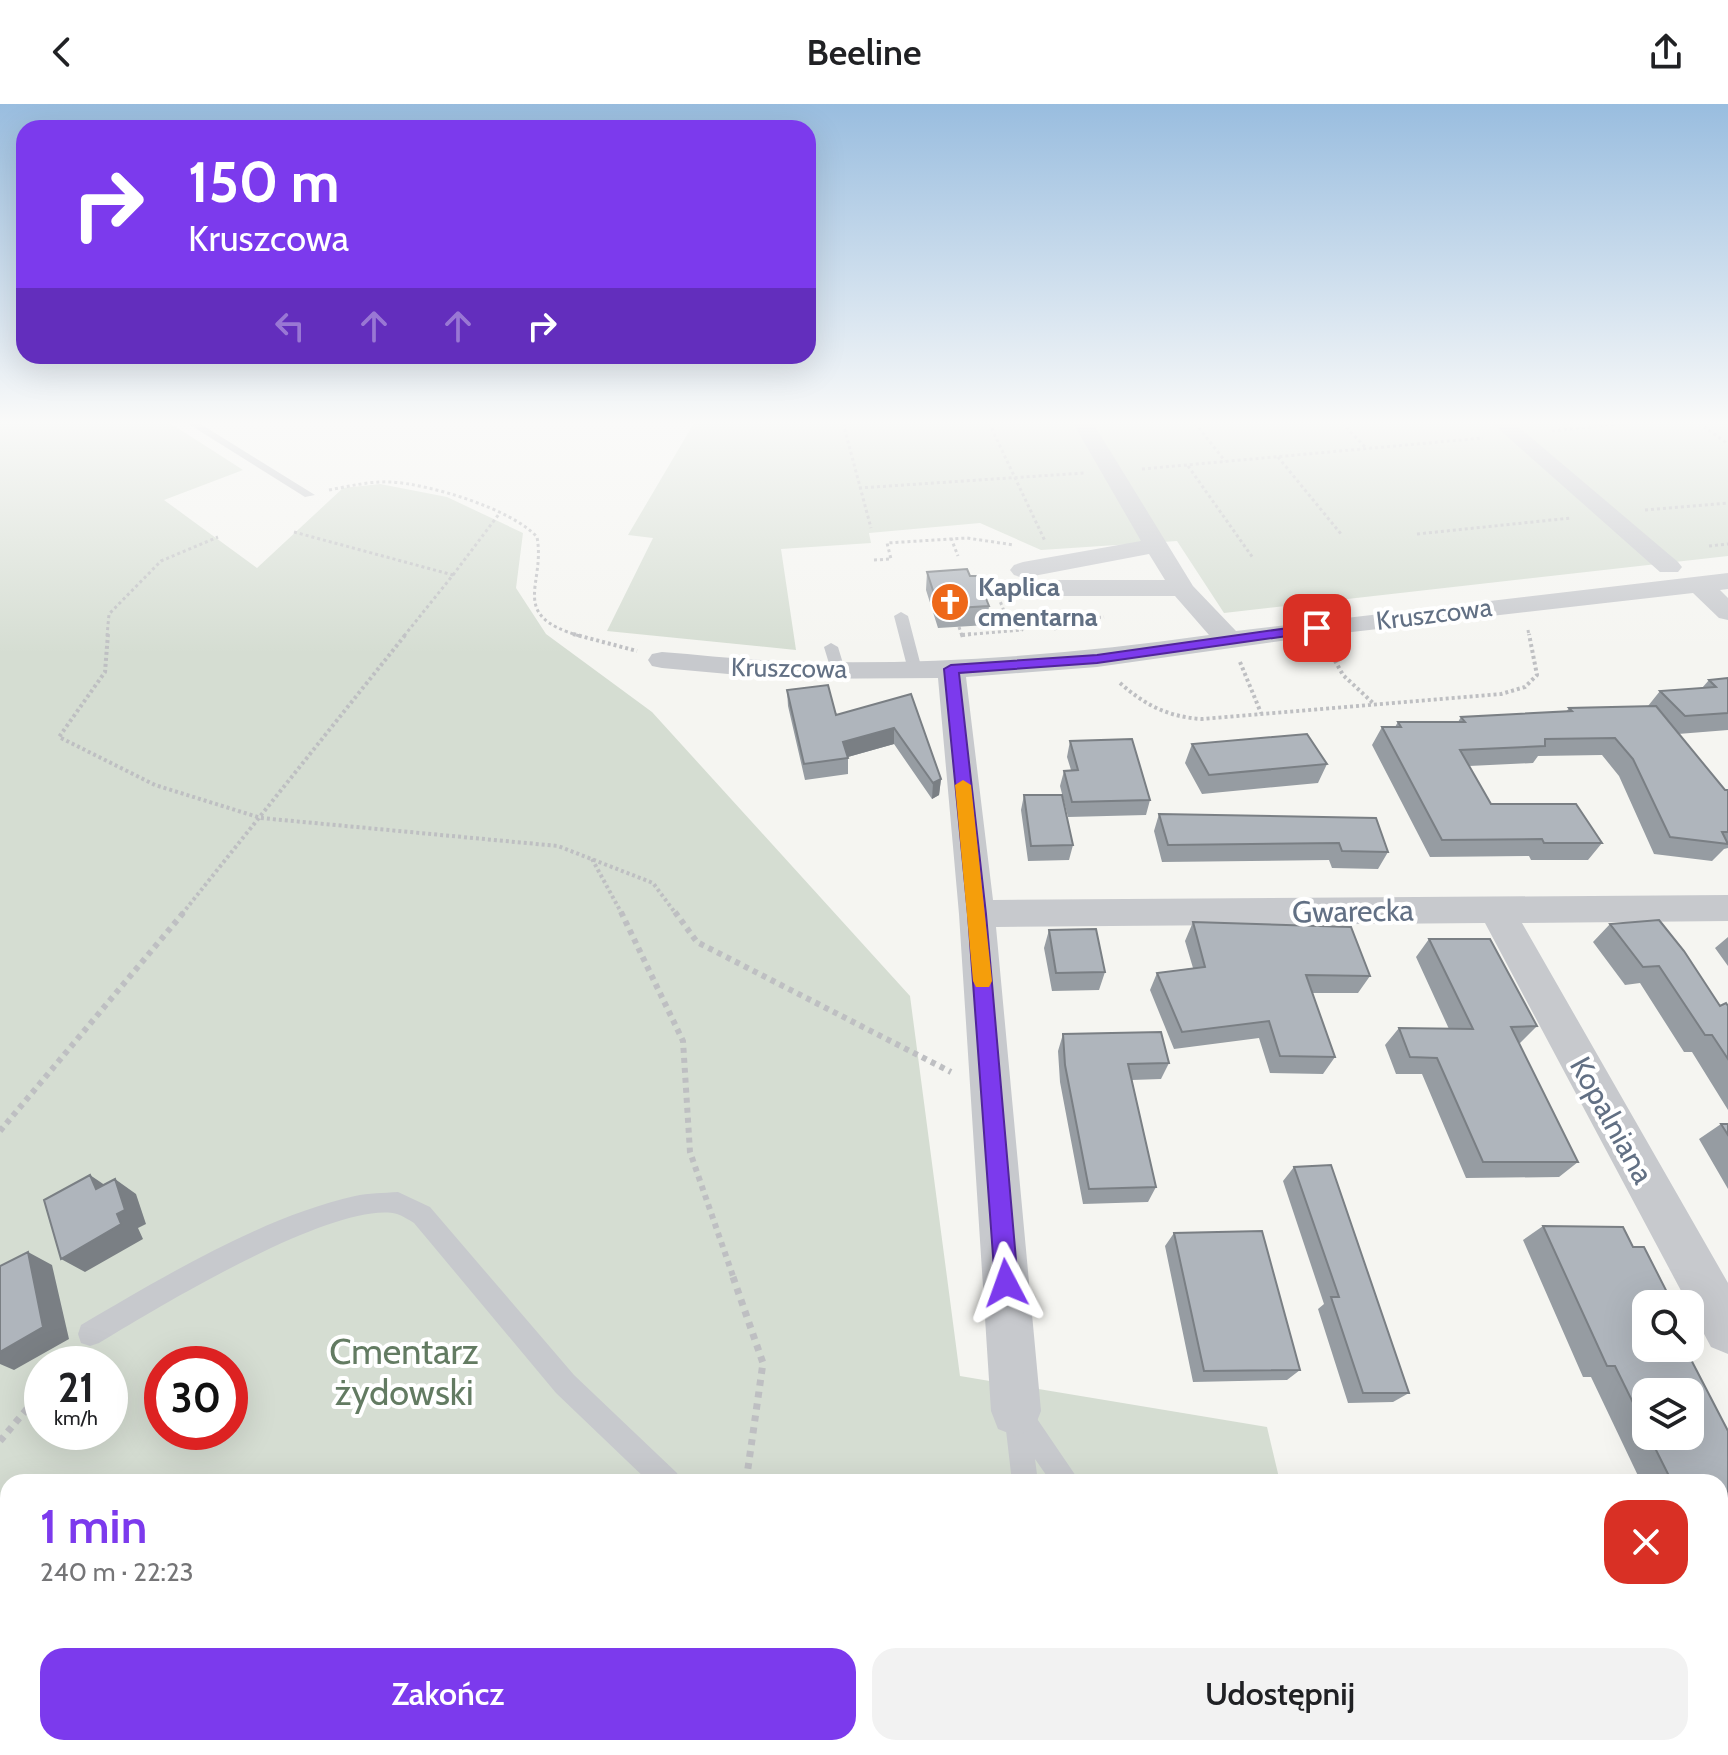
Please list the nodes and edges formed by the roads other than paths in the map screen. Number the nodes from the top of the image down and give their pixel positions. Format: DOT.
graph roads {
  1 [pos="1130,500"];
  2 [pos="1592,500"];
  3 [pos="1157,545"];
  4 [pos="1669,567"];
  5 [pos="1728,581"];
  6 [pos="1699,584"];
  7 [pos="1182,588"];
  8 [pos="1728,612"];
  9 [pos="901,616"];
  10 [pos="1230,640"];
  11 [pos="958,658"];
  12 [pos="662,660"];
  13 [pos="915,670"];
  14 [pos="1728,908"];
  15 [pos="1496,910"];
  16 [pos="977,914"];
  17 [pos="1728,1330"];
  18 [pos="90,1334"];
  19 [pos="1016,1411"];
  20 [pos="660,1474"];
  21 [pos="1024,1474"];
  22 [pos="1061,1474"];
  1 -- 3 [label="street"];
  2 -- 4 [label="street"];
  3 -- 7 [label="street"];
  3 -- 7 [label="street"];
  5 -- 6 [label="street, Kruszcowa"];
  6 -- 8 [label="street"];
  6 -- 10 [label="street, Kruszcowa"];
  7 -- 10 [label="street"];
  9 -- 13 [label="lane"];
  10 -- 11 [label="street, Kruszcowa"];
  11 -- 13 [label="street, Kruszcowa"];
  11 -- 16 [label="street"];
  12 -- 13 [label="street, Kruszcowa"];
  14 -- 15 [label="street, Gwarecka"];
  15 -- 16 [label="street, Gwarecka"];
  15 -- 17 [label="street, Kopalniana"];
  16 -- 19 [label="street"];
  18 -- 20 [label="lane"];
  19 -- 21 [label="lane"];
  19 -- 22 [label="lane"];
}
